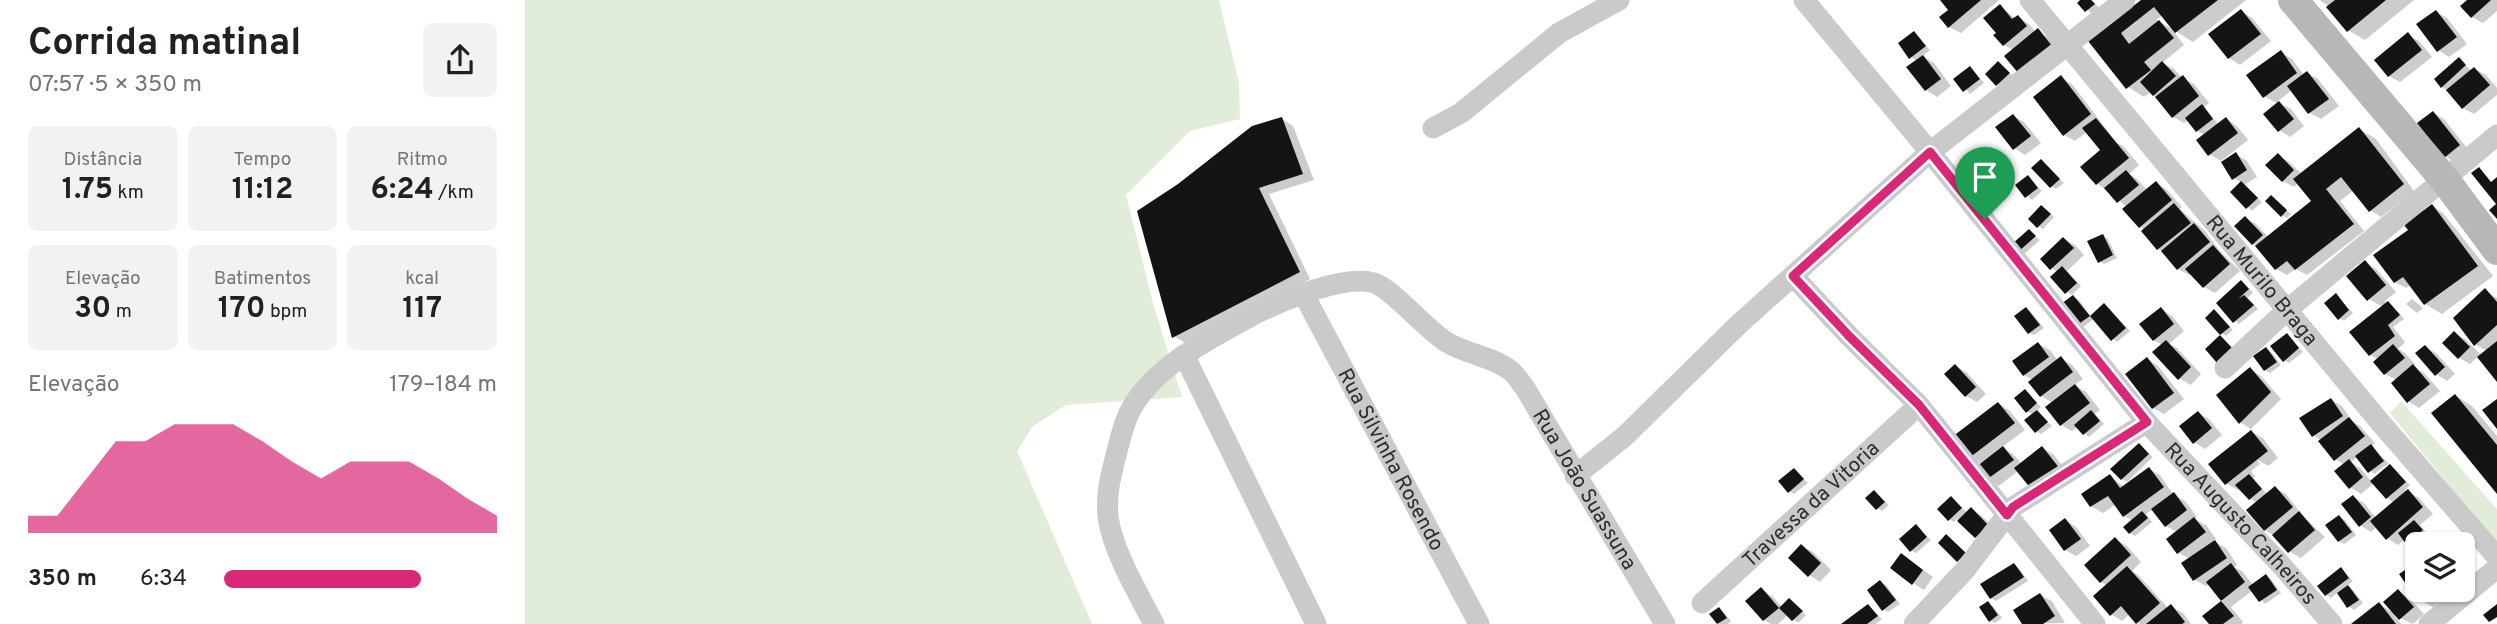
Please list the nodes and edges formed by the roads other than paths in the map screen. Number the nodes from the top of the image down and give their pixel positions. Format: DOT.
graph roads {
  1 [pos="1619,0"];
  2 [pos="1804,0"];
  3 [pos="2030,0"];
  4 [pos="2125,0"];
  5 [pos="2294,0"];
  6 [pos="2069,46"];
  7 [pos="1433,128"];
  8 [pos="2497,135"];
  9 [pos="1930,152"];
  10 [pos="2445,180"];
  11 [pos="2497,250"];
  12 [pos="1793,276"];
  13 [pos="1304,295"];
  14 [pos="2287,310"];
  15 [pos="1184,355"];
  16 [pos="2225,368"];
  17 [pos="1919,405"];
  18 [pos="2147,422"];
  19 [pos="1575,475"];
  20 [pos="2007,515"];
  21 [pos="2497,557"];
  22 [pos="2497,568"];
  23 [pos="1702,603"];
  24 [pos="1154,624"];
  25 [pos="1316,624"];
  26 [pos="1479,624"];
  27 [pos="1665,624"];
  28 [pos="1915,624"];
  29 [pos="2095,624"];
  30 [pos="2332,624"];
  31 [pos="2429,624"];
  1 -- 7 [label="street"];
  2 -- 9 [label="street, Rua Augusto Calheiros"];
  3 -- 6 [label="street, Rua Murilo Braga"];
  4 -- 6 [label="street"];
  5 -- 10 [label="main road"];
  6 -- 9 [label="street"];
  6 -- 14 [label="street, Rua Murilo Braga"];
  8 -- 10 [label="street"];
  9 -- 12 [label="street"];
  9 -- 18 [label="street, Rua Augusto Calheiros"];
  10 -- 11 [label="main road"];
  10 -- 14 [label="street"];
  12 -- 17 [label="street"];
  12 -- 19 [label="street"];
  13 -- 15 [label="street, Rua João Suassuna"];
  13 -- 19 [label="street, Rua João Suassuna"];
  13 -- 26 [label="street, Rua Silvinha Rosendo"];
  14 -- 16 [label="street"];
  14 -- 21 [label="street, Rua Murilo Braga"];
  15 -- 24 [label="street, Rua João Suassuna"];
  15 -- 25 [label="street"];
  17 -- 20 [label="street"];
  17 -- 23 [label="street, Travessa da Vitoria"];
  18 -- 20 [label="street"];
  18 -- 30 [label="street, Rua Augusto Calheiros"];
  19 -- 27 [label="street, Rua João Suassuna"];
  20 -- 28 [label="street"];
  20 -- 29 [label="street"];
  22 -- 31 [label="street"];
}
